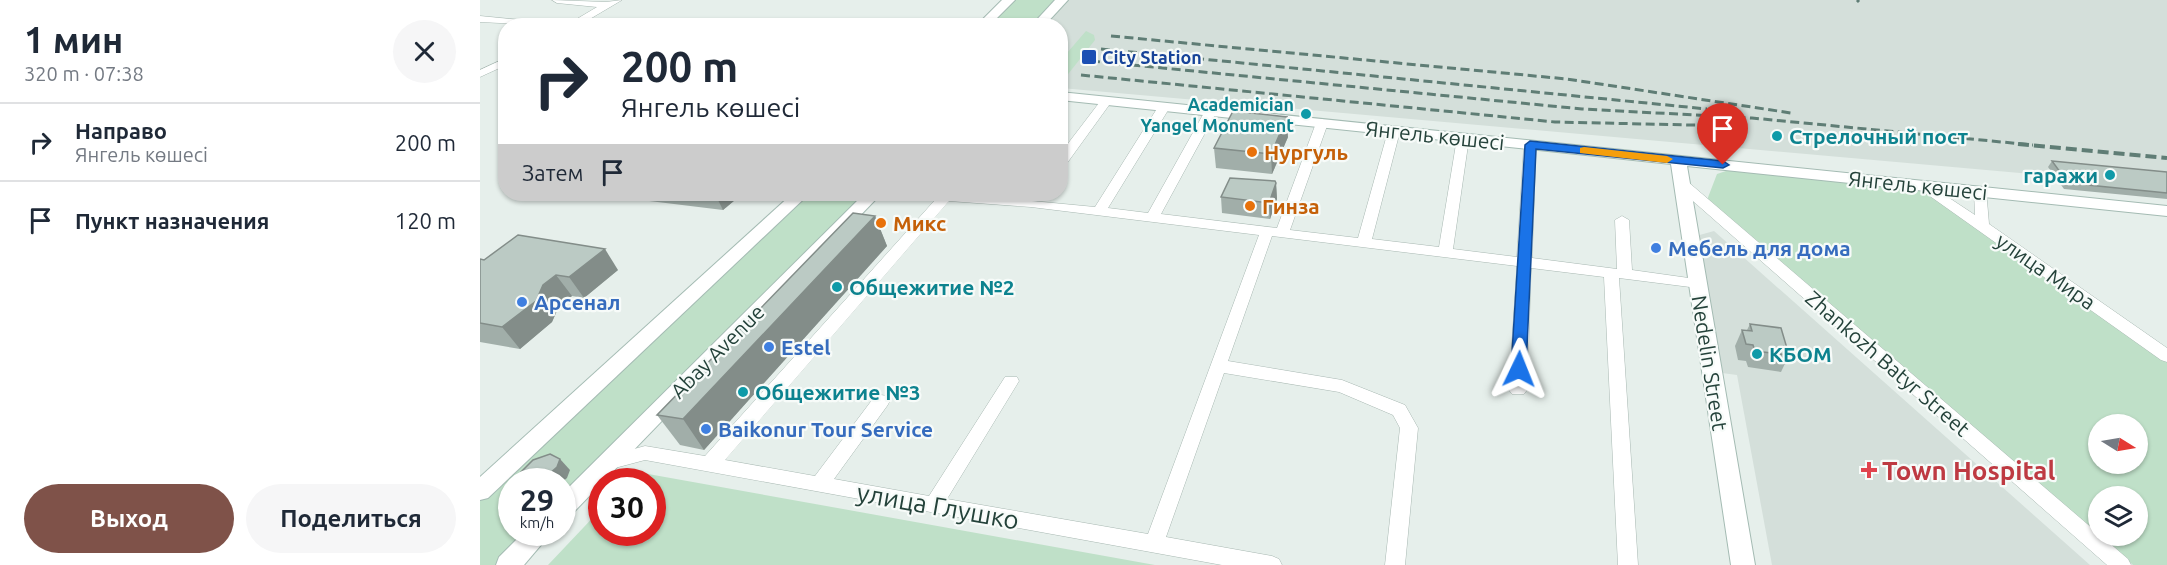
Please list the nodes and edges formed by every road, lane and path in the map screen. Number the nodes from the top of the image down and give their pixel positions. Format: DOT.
graph roads {
  1 [pos="557,0"];
  2 [pos="1009,0"];
  3 [pos="1062,0"];
  4 [pos="612,2"];
  5 [pos="584,18"];
  6 [pos="990,18"];
  7 [pos="1045,18"];
  8 [pos="480,19"];
  9 [pos="498,21"];
  10 [pos="498,65"];
  11 [pos="480,75"];
  12 [pos="1068,97"];
  13 [pos="1106,100"];
  14 [pos="1164,107"];
  15 [pos="1211,111"];
  16 [pos="1322,123"];
  17 [pos="1394,131"];
  18 [pos="1463,138"];
  19 [pos="1530,145"];
  20 [pos="1068,152"];
  21 [pos="1678,160"];
  22 [pos="1682,184"];
  23 [pos="1925,186"];
  24 [pos="1981,192"];
  25 [pos="793,201"];
  26 [pos="866,201"];
  27 [pos="951,201"];
  28 [pos="1050,201"];
  29 [pos="1099,211"];
  30 [pos="2167,211"];
  31 [pos="1153,217"];
  32 [pos="1622,220"];
  33 [pos="1982,226"];
  34 [pos="1275,232"];
  35 [pos="1364,243"];
  36 [pos="1445,253"];
  37 [pos="1523,262"];
  38 [pos="1618,274"];
  39 [pos="1698,283"];
  40 [pos="2167,356"];
  41 [pos="1219,366"];
  42 [pos="1011,381"];
  43 [pos="1518,390"];
  44 [pos="881,401"];
  45 [pos="606,464"];
  46 [pos="709,465"];
  47 [pos="820,484"];
  48 [pos="480,490"];
  49 [pos="576,495"];
  50 [pos="934,504"];
  51 [pos="1154,544"];
  52 [pos="526,546"];
  53 [pos="508,565"];
  54 [pos="1272,565"];
  55 [pos="1395,565"];
  56 [pos="1629,565"];
  57 [pos="1743,565"];
  58 [pos="2121,565"];
  1 -- 4 [label="street"];
  2 -- 6 [label="street"];
  3 -- 7 [label="street"];
  4 -- 5 [label="street"];
  8 -- 9 [label="street"];
  10 -- 11 [label="street"];
  12 -- 13 [label="street, Янгель көшесі"];
  13 -- 14 [label="street, Янгель көшесі"];
  13 -- 20 [label="street"];
  14 -- 15 [label="street, Янгель көшесі"];
  14 -- 29 [label="street"];
  15 -- 16 [label="street, Янгель көшесі"];
  15 -- 31 [label="street"];
  16 -- 17 [label="street, Янгель көшесі"];
  16 -- 34 [label="street"];
  17 -- 18 [label="street, Янгель көшесі"];
  17 -- 35 [label="street"];
  18 -- 19 [label="street, Янгель көшесі"];
  18 -- 36 [label="street"];
  19 -- 21 [label="street, Янгель көшесі"];
  19 -- 37 [label="street"];
  21 -- 22 [label="street, Nedelin Street"];
  21 -- 23 [label="street, Янгель көшесі"];
  22 -- 39 [label="street, Nedelin Street"];
  22 -- 58 [label="street, Zhankozh Batyr Street"];
  23 -- 24 [label="street, Янгель көшесі"];
  23 -- 33 [label="street, улица Мира"];
  24 -- 30 [label="street, Янгель көшесі"];
  24 -- 33 [label="street"];
  25 -- 48 [label="street"];
  26 -- 45 [label="street, Abay Avenue"];
  27 -- 46 [label="street"];
  28 -- 29 [label="street"];
  29 -- 31 [label="street"];
  31 -- 34 [label="street"];
  32 -- 38 [label="street"];
  33 -- 40 [label="street, улица Мира"];
  34 -- 35 [label="street"];
  34 -- 41 [label="street"];
  35 -- 36 [label="street"];
  36 -- 37 [label="street"];
  37 -- 38 [label="street"];
  37 -- 43 [label="street"];
  38 -- 39 [label="street"];
  38 -- 56 [label="street"];
  39 -- 57 [label="street, Nedelin Street"];
  41 -- 51 [label="street"];
  41 -- 55 [label="street"];
  42 -- 50 [label="street"];
  44 -- 47 [label="street"];
  45 -- 46 [label="street, улица Глушко"];
  45 -- 49 [label="street, Abay Avenue"];
  46 -- 47 [label="street, улица Глушко"];
  47 -- 50 [label="street, улица Глушко"];
  50 -- 51 [label="street, улица Глушко"];
  51 -- 54 [label="street, улица Глушко"];
  52 -- 53 [label="street"];
}
